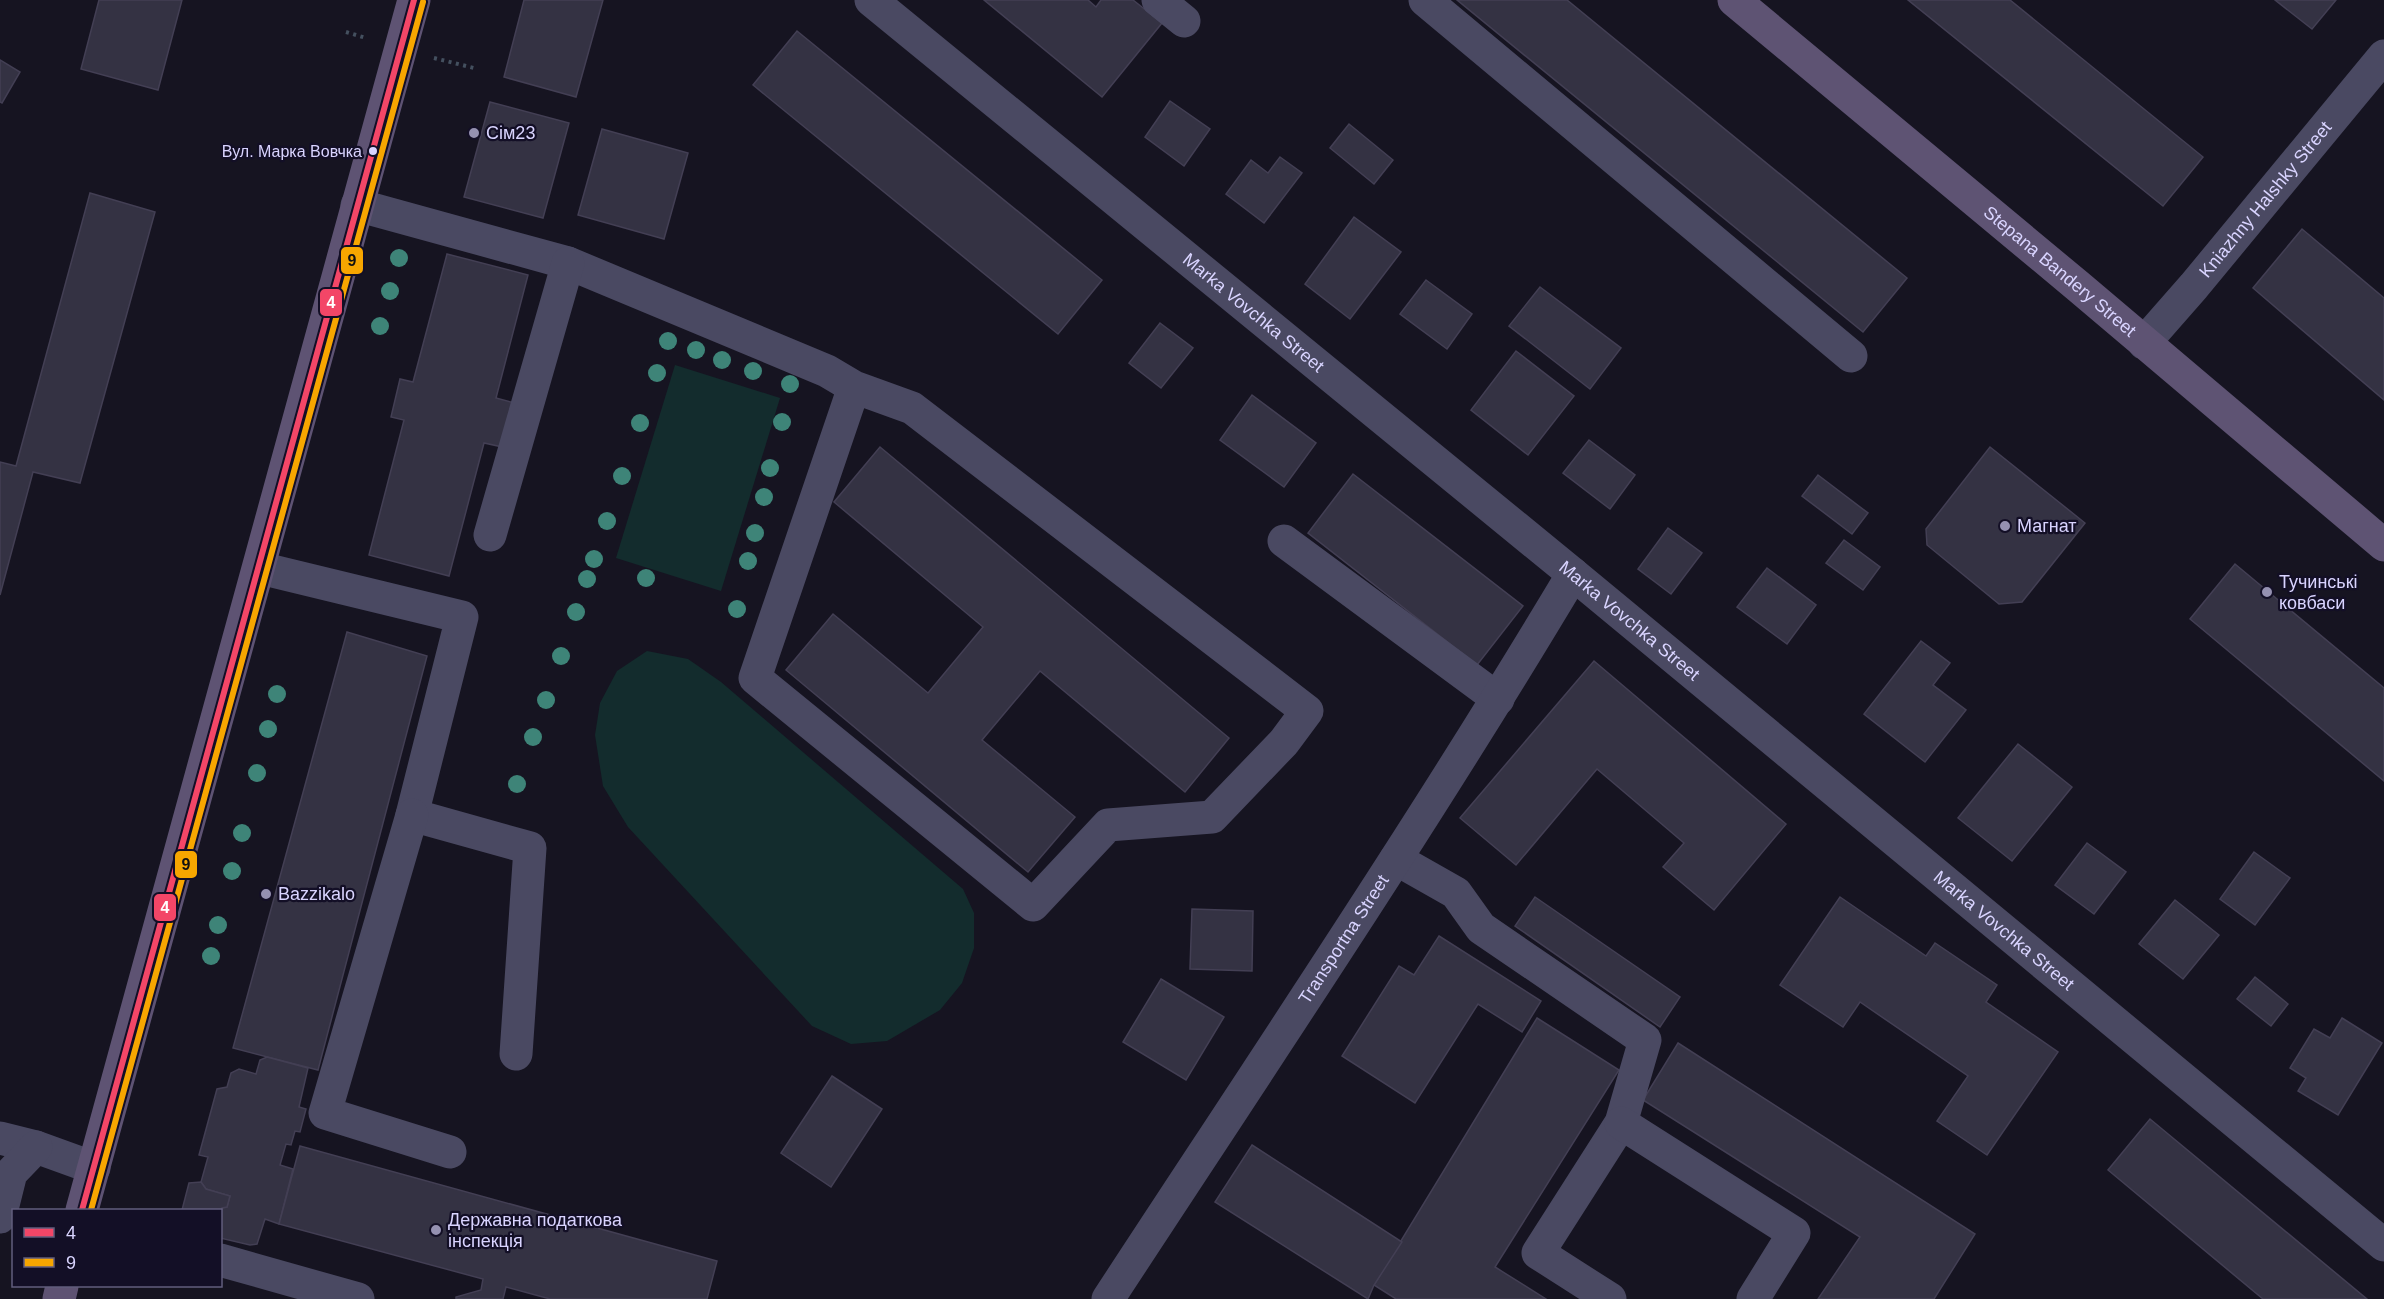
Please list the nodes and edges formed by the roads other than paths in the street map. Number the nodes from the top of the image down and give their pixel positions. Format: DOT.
graph roads {
  1 [pos="414,0"];
  2 [pos="1158,0"];
  3 [pos="1425,0"];
  4 [pos="1734,0"];
  5 [pos="883,4"];
  6 [pos="1184,21"];
  7 [pos="2384,56"];
  8 [pos="357,205"];
  9 [pos="568,263"];
  10 [pos="2144,343"];
  11 [pos="1851,356"];
  12 [pos="854,387"];
  13 [pos="490,535"];
  14 [pos="1284,541"];
  15 [pos="2384,545"];
  16 [pos="260,568"];
  17 [pos="1573,574"];
  18 [pos="1498,699"];
  19 [pos="412,815"];
  20 [pos="1396,859"];
  21 [pos="516,1054"];
  22 [pos="1621,1123"];
  23 [pos="0,1138"];
  24 [pos="36,1147"];
  25 [pos="450,1152"];
  26 [pos="94,1168"];
  27 [pos="82,1209"];
  28 [pos="0,1216"];
  29 [pos="2384,1245"];
  30 [pos="222,1261"];
  31 [pos="358,1299"];
  32 [pos="1108,1299"];
  33 [pos="1610,1299"];
  34 [pos="1753,1299"];
  1 -- 8 [label="main road"];
  2 -- 6 [label="street"];
  3 -- 11 [label="street"];
  4 -- 10 [label="main road, Stepana Bandery Street"];
  5 -- 17 [label="street, Marka Vovchka Street"];
  7 -- 10 [label="street, Kniazhny Halshky Street"];
  8 -- 9 [label="street"];
  8 -- 16 [label="main road"];
  9 -- 12 [label="street"];
  9 -- 13 [label="street"];
  10 -- 15 [label="main road, Stepana Bandery Street"];
  12 -- 12 [label="street"];
  14 -- 18 [label="street"];
  16 -- 19 [label="street"];
  16 -- 26 [label="main road"];
  17 -- 18 [label="street, Transportna Street"];
  17 -- 29 [label="street, Marka Vovchka Street"];
  18 -- 20 [label="street, Transportna Street"];
  19 -- 21 [label="street"];
  19 -- 25 [label="street"];
  20 -- 22 [label="street"];
  20 -- 32 [label="street, Transportna Street"];
  22 -- 33 [label="street"];
  22 -- 34 [label="street"];
  23 -- 24 [label="street"];
  24 -- 26 [label="street"];
  24 -- 28 [label="street"];
  26 -- 27 [label="main road"];
  30 -- 31 [label="street"];
}
